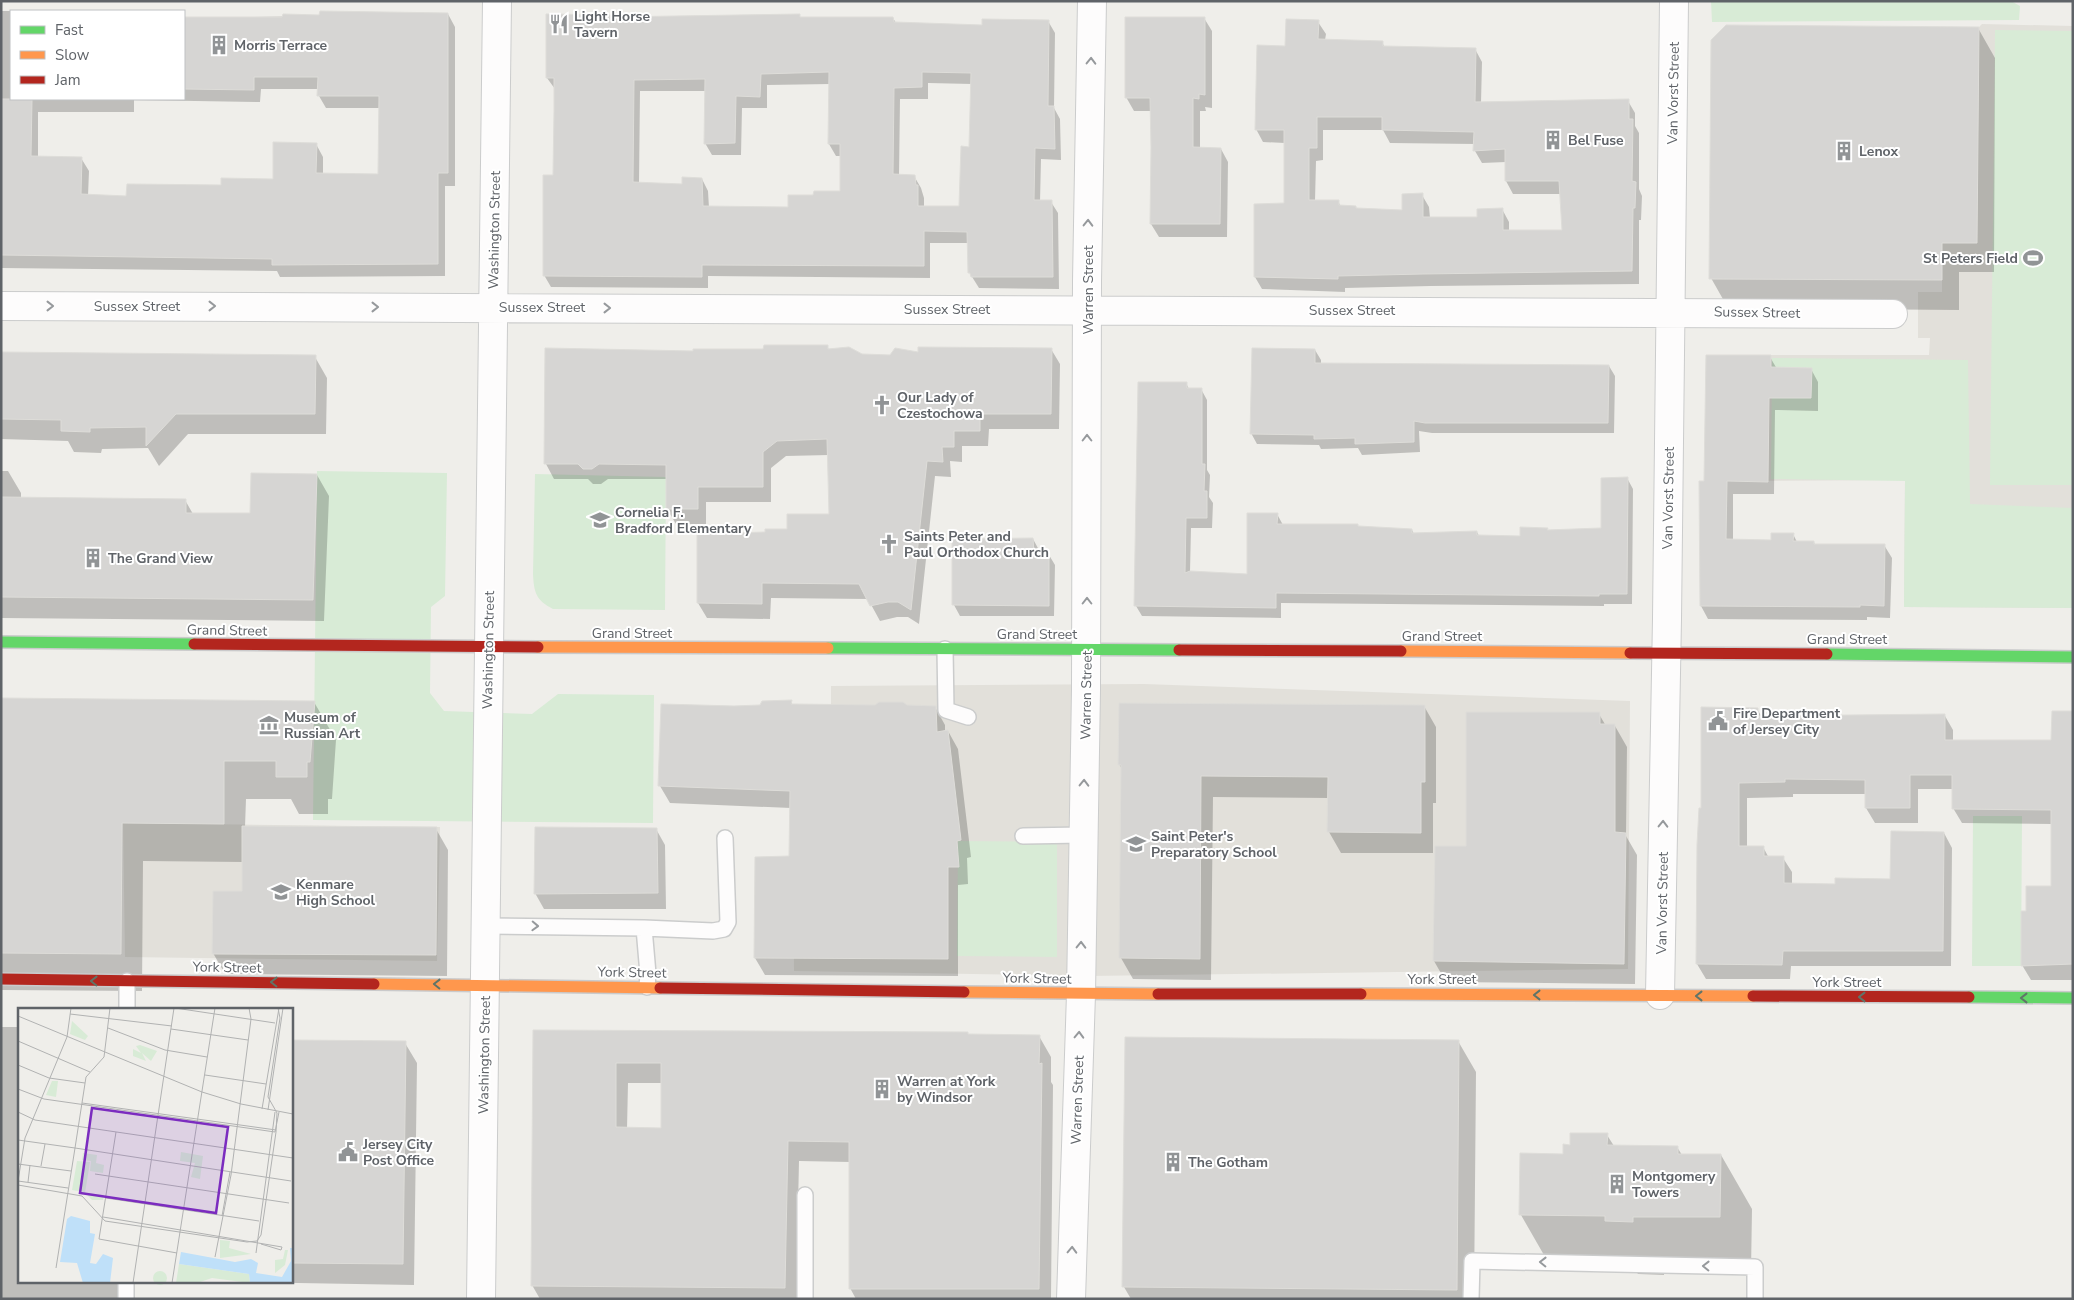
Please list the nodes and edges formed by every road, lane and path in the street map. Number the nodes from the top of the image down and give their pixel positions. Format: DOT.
graph roads {
  1 [pos="497,1"];
  2 [pos="1092,1"];
  3 [pos="1674,1"];
  4 [pos="1,306"];
  5 [pos="493,307"];
  6 [pos="1088,309"];
  7 [pos="1670,311"];
  8 [pos="1893,314"];
  9 [pos="1,642"];
  10 [pos="488,648"];
  11 [pos="945,649"];
  12 [pos="1086,649"];
  13 [pos="1666,653"];
  14 [pos="2073,657"];
  15 [pos="968,717"];
  16 [pos="1083,835"];
  17 [pos="1024,836"];
  18 [pos="726,838"];
  19 [pos="486,926"];
  20 [pos="644,928"];
  21 [pos="1,979"];
  22 [pos="127,981"];
  23 [pos="486,984"];
  24 [pos="647,987"];
  25 [pos="1080,994"];
  26 [pos="1660,995"];
  27 [pos="2073,998"];
  28 [pos="127,1008"];
  29 [pos="805,1195"];
  30 [pos="126,1282"];
  31 [pos="126,1299"];
  32 [pos="481,1299"];
  33 [pos="805,1299"];
  34 [pos="1071,1299"];
  35 [pos="1472,1299"];
  36 [pos="1755,1299"];
  1 -- 5 [label="street, Washington Street"];
  6 -- 2 [label="street, Warren Street, one-way"];
  3 -- 7 [label="street, Van Vorst Street"];
  4 -- 5 [label="street, Sussex Street, one-way"];
  5 -- 6 [label="street, Sussex Street, one-way"];
  5 -- 10 [label="street, Washington Street"];
  6 -- 7 [label="street, Sussex Street"];
  12 -- 6 [label="street, Warren Street, one-way"];
  7 -- 8 [label="street, Sussex Street"];
  7 -- 13 [label="street, Van Vorst Street"];
  9 -- 10 [label="street, Grand Street"];
  10 -- 11 [label="street, Grand Street"];
  10 -- 19 [label="street, Washington Street"];
  11 -- 12 [label="street, Grand Street"];
  11 -- 15 [label="lane"];
  12 -- 13 [label="street, Grand Street"];
  16 -- 12 [label="street, Warren Street, one-way"];
  13 -- 14 [label="street, Grand Street"];
  26 -- 13 [label="street, Van Vorst Street, one-way"];
  16 -- 17 [label="lane"];
  25 -- 16 [label="street, Warren Street, one-way"];
  18 -- 20 [label="lane"];
  19 -- 20 [label="lane, one-way"];
  19 -- 23 [label="street, Washington Street"];
  20 -- 24 [label="lane"];
  22 -- 21 [label="street, York Street, one-way"];
  23 -- 22 [label="street, York Street, one-way"];
  22 -- 28 [label="lane"];
  23 -- 24 [label="street, York Street"];
  23 -- 32 [label="street, Washington Street"];
  24 -- 25 [label="street, York Street"];
  26 -- 25 [label="street, York Street, one-way"];
  34 -- 25 [label="street, Warren Street, one-way"];
  27 -- 26 [label="street, York Street, one-way"];
  29 -- 33 [label="lane"];
  30 -- 31 [label="lane"];
  36 -- 35 [label="lane, one-way"];
}
